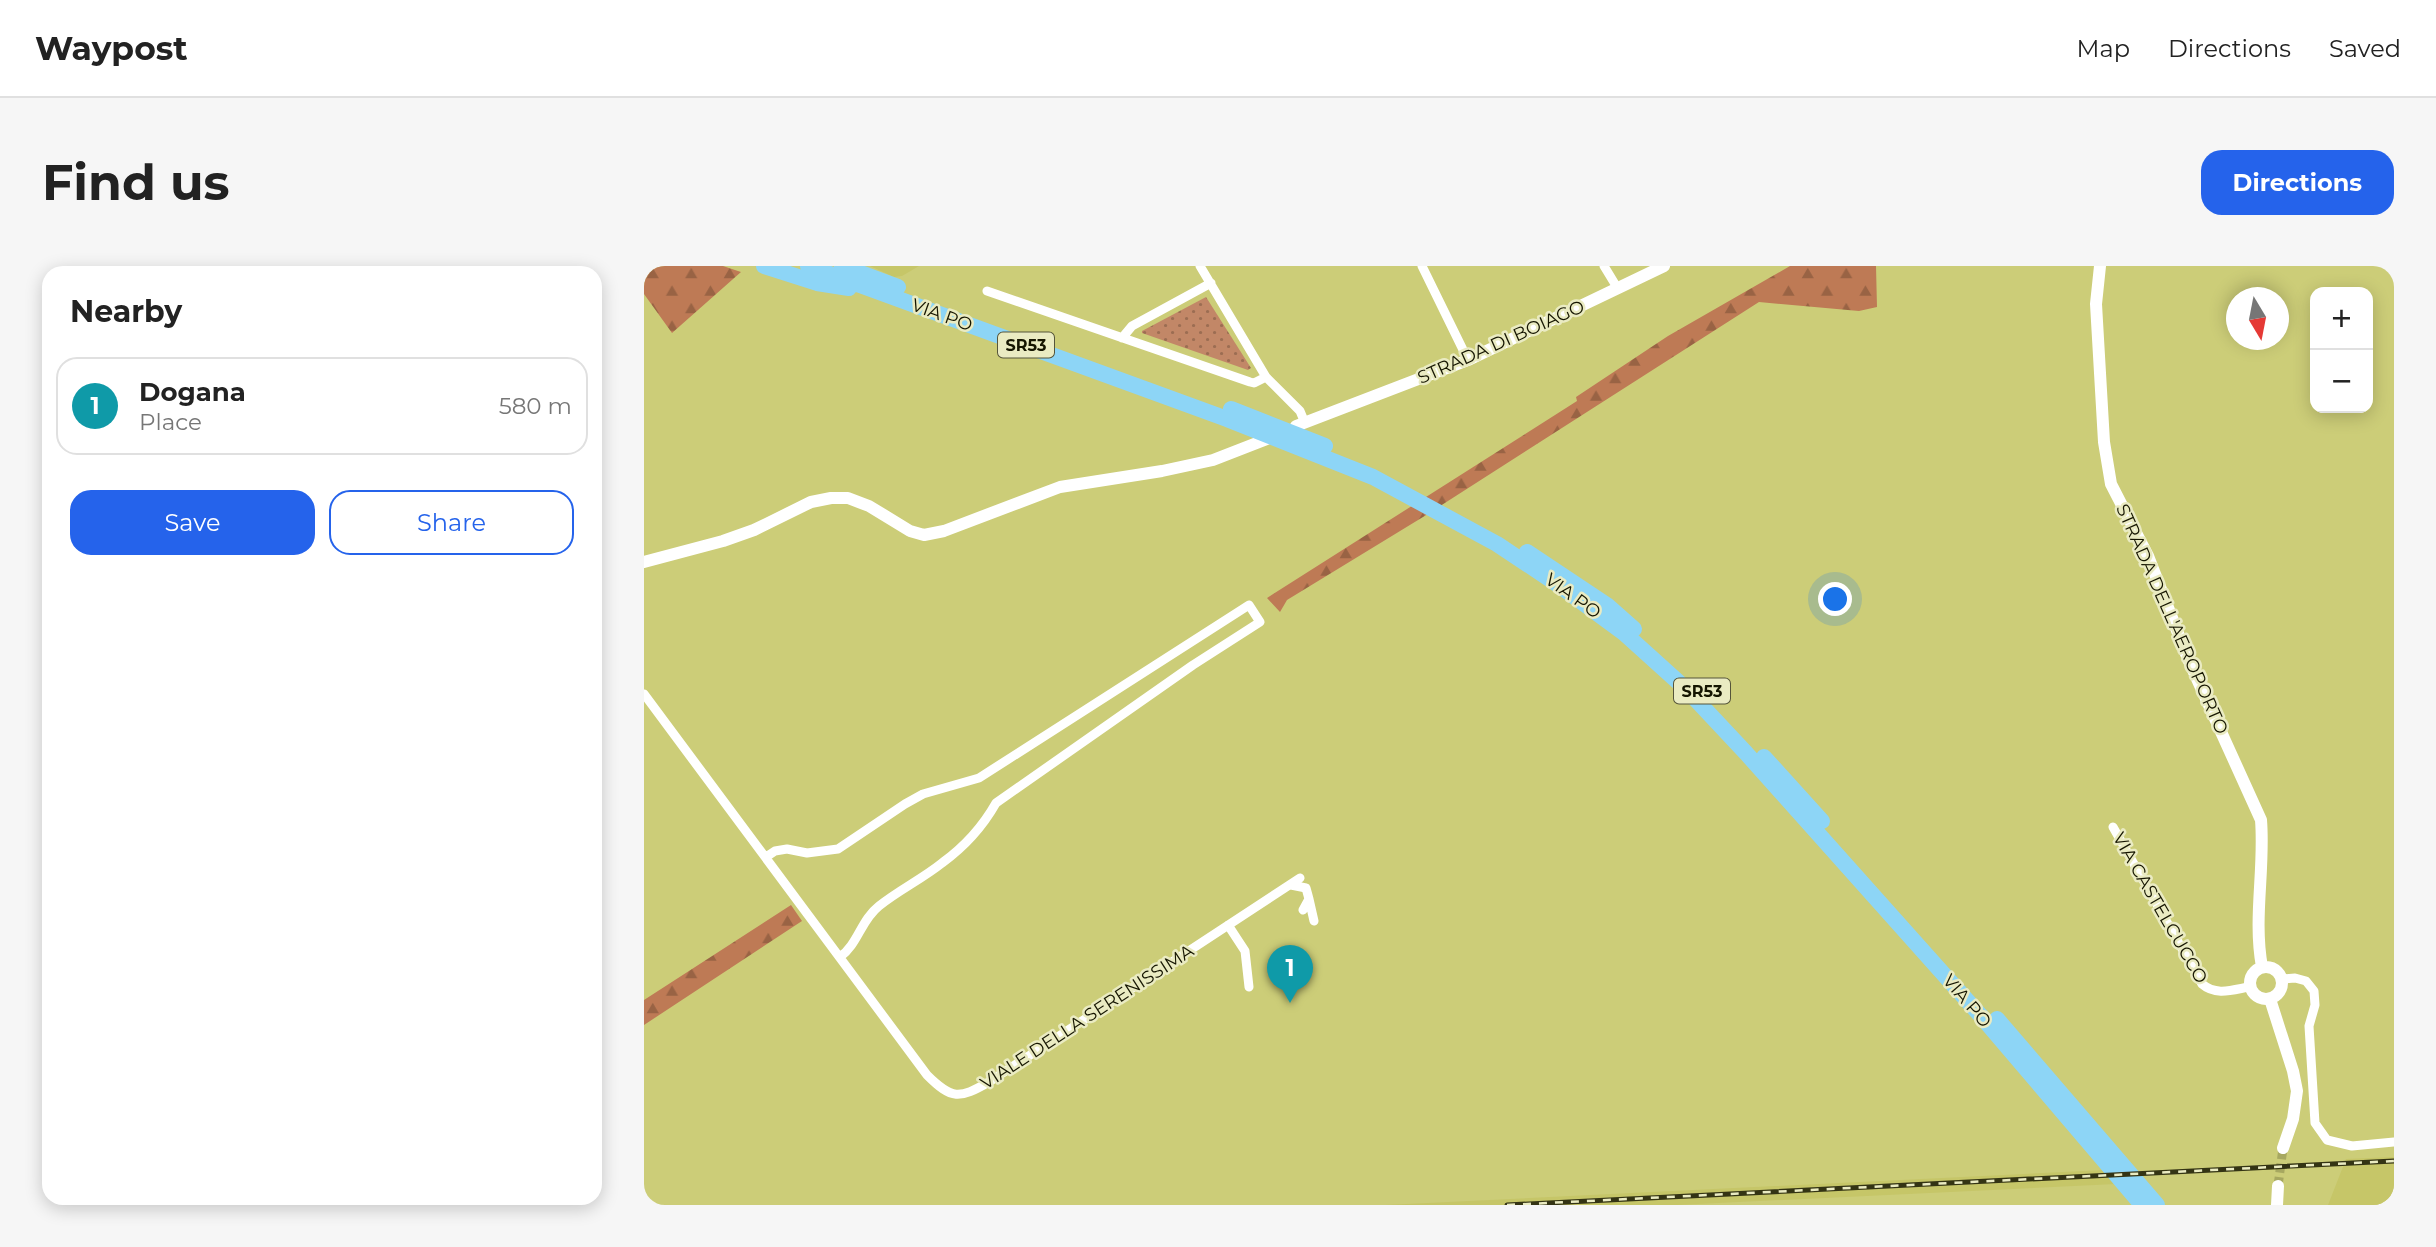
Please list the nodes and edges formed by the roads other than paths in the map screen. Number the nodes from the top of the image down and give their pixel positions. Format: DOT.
graph roads {
  1 [pos="764,266"];
  2 [pos="808,266"];
  3 [pos="842,266"];
  4 [pos="858,266"];
  5 [pos="1200,266"];
  6 [pos="1423,266"];
  7 [pos="1604,266"];
  8 [pos="1664,266"];
  9 [pos="2100,266"];
  10 [pos="1212,284"];
  11 [pos="1618,289"];
  12 [pos="890,290"];
  13 [pos="987,291"];
  14 [pos="1122,338"];
  15 [pos="1468,360"];
  16 [pos="1266,377"];
  17 [pos="1301,424"];
  18 [pos="1267,439"];
  19 [pos="644,562"];
  20 [pos="644,694"];
  21 [pos="2113,827"];
  22 [pos="766,857"];
  23 [pos="1300,878"];
  24 [pos="1290,886"];
  25 [pos="1309,899"];
  26 [pos="1303,910"];
  27 [pos="1314,920"];
  28 [pos="1228,925"];
  29 [pos="840,957"];
  30 [pos="2262,967"];
  31 [pos="2282,979"];
  32 [pos="1248,987"];
  33 [pos="2249,987"];
  34 [pos="2270,999"];
  35 [pos="2394,1142"];
  36 [pos="2283,1148"];
  37 [pos="2102,1151"];
  38 [pos="2278,1186"];
  39 [pos="2142,1205"];
  40 [pos="2157,1205"];
  41 [pos="2277,1205"];
  1 -- 12 [label="highway"];
  2 -- 12 [label="highway, VIA PO / SR53"];
  3 -- 12 [label="highway, VIA PO / SR53"];
  4 -- 12 [label="highway"];
  5 -- 10 [label="street"];
  6 -- 15 [label="street"];
  7 -- 11 [label="street"];
  8 -- 11 [label="street, STRADA DI BOIAGO"];
  9 -- 30 [label="street, STRADA DELL'AEROPORTO"];
  10 -- 14 [label="street"];
  10 -- 16 [label="street"];
  11 -- 15 [label="street, STRADA DI BOIAGO"];
  12 -- 37 [label="highway, VIA PO / SR53"];
  13 -- 14 [label="street"];
  14 -- 16 [label="street"];
  15 -- 17 [label="street, STRADA DI BOIAGO"];
  16 -- 17 [label="street"];
  18 -- 19 [label="street"];
  20 -- 22 [label="street, VIALE DELLA SERENISSIMA"];
  21 -- 33 [label="street, VIA CASTELCUCCO"];
  22 -- 29 [label="street, VIALE DELLA SERENISSIMA"];
  22 -- 29 [label="street"];
  23 -- 24 [label="street, VIALE DELLA SERENISSIMA"];
  24 -- 25 [label="street"];
  24 -- 28 [label="street, VIALE DELLA SERENISSIMA"];
  25 -- 26 [label="street"];
  25 -- 27 [label="street"];
  28 -- 29 [label="street, VIALE DELLA SERENISSIMA"];
  28 -- 32 [label="street"];
  30 -- 31 [label="street"];
  30 -- 33 [label="street"];
  31 -- 34 [label="street"];
  31 -- 35 [label="street"];
  33 -- 34 [label="street"];
  34 -- 36 [label="street"];
  37 -- 39 [label="highway, VIA PO / SR53"];
  37 -- 40 [label="highway, VIA PO / SR53"];
  38 -- 41 [label="street"];
}
